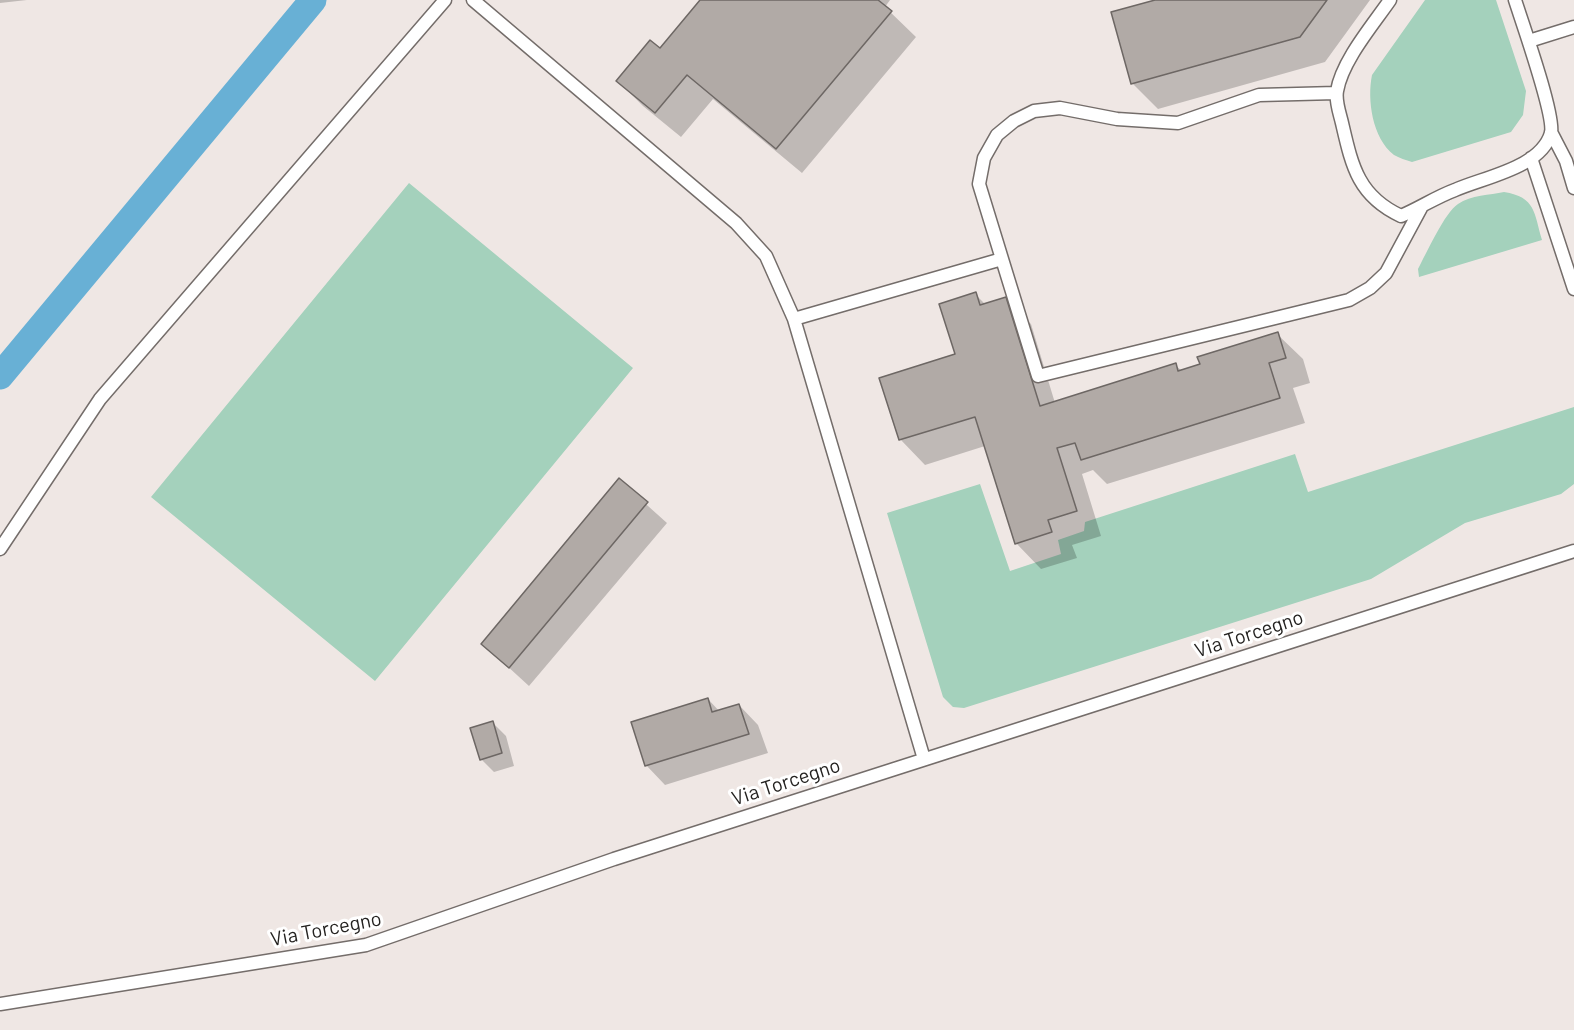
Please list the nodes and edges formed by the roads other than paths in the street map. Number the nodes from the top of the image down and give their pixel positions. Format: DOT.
graph roads {
  1 [pos="445,0"];
  2 [pos="473,0"];
  3 [pos="1390,0"];
  4 [pos="1515,0"];
  5 [pos="1574,27"];
  6 [pos="1529,41"];
  7 [pos="1336,93"];
  8 [pos="1551,132"];
  9 [pos="1531,158"];
  10 [pos="1574,188"];
  11 [pos="1421,208"];
  12 [pos="1002,260"];
  13 [pos="1574,288"];
  14 [pos="794,320"];
  15 [pos="0,549"];
  16 [pos="1574,551"];
  17 [pos="924,759"];
  18 [pos="0,1004"];
  1 -- 15 [label="lane"];
  2 -- 14 [label="lane"];
  3 -- 7 [label="lane"];
  4 -- 6 [label="lane"];
  5 -- 6 [label="lane"];
  6 -- 8 [label="lane"];
  7 -- 11 [label="lane"];
  7 -- 12 [label="lane"];
  8 -- 9 [label="lane"];
  8 -- 10 [label="lane"];
  9 -- 11 [label="lane"];
  9 -- 13 [label="lane"];
  11 -- 12 [label="lane"];
  12 -- 14 [label="lane"];
  14 -- 17 [label="lane"];
  16 -- 17 [label="lane, Via Torcegno"];
  17 -- 18 [label="lane, Via Torcegno"];
}
